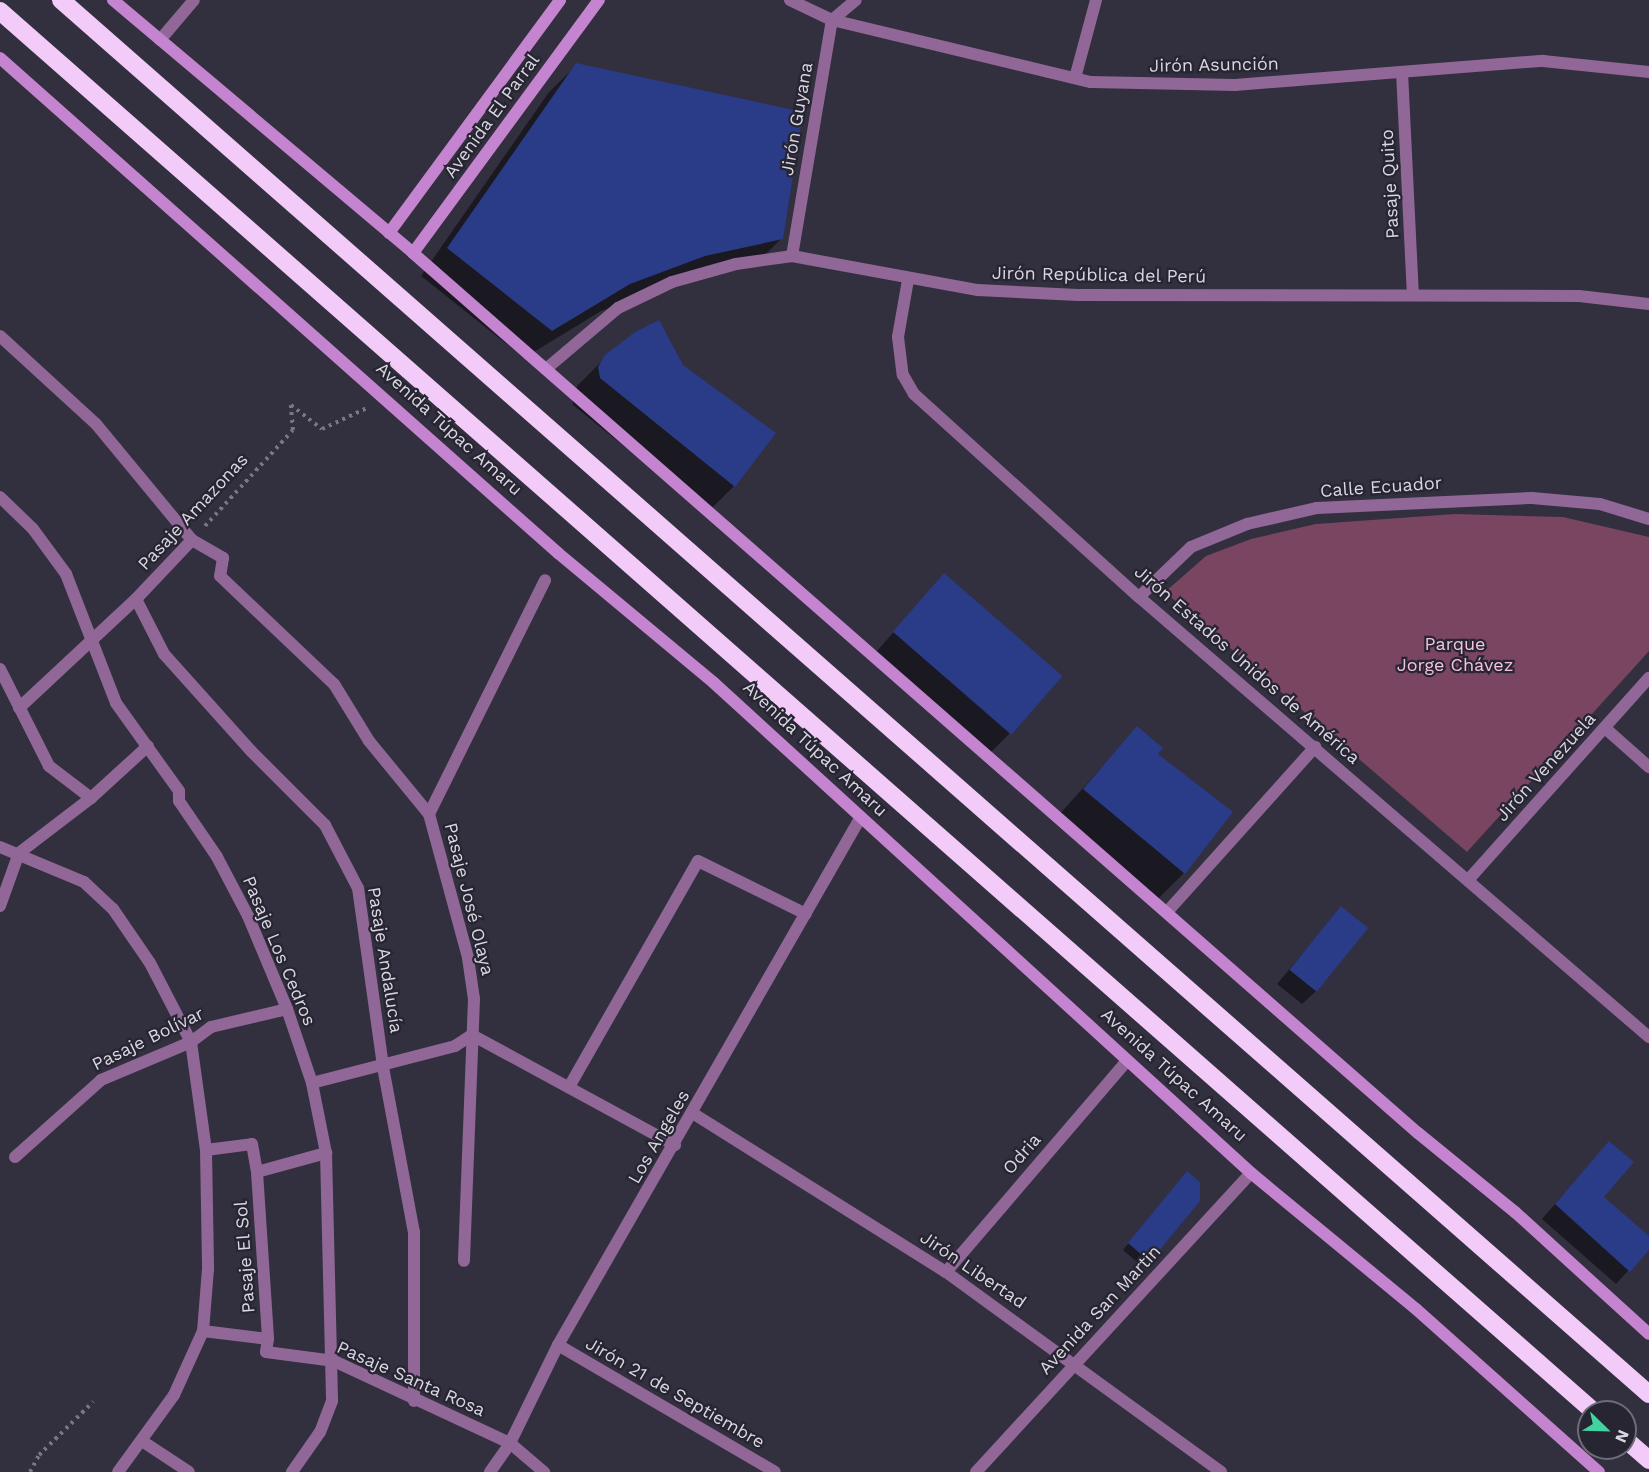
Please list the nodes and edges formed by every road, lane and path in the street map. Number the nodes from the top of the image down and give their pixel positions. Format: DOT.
graph roads {
  1 [pos="61,0"];
  2 [pos="113,0"];
  3 [pos="194,0"];
  4 [pos="560,0"];
  5 [pos="599,0"];
  6 [pos="790,0"];
  7 [pos="856,0"];
  8 [pos="1096,0"];
  9 [pos="0,11"];
  10 [pos="832,20"];
  11 [pos="160,40"];
  12 [pos="0,58"];
  13 [pos="1402,72"];
  14 [pos="1649,72"];
  15 [pos="1075,78"];
  16 [pos="389,233"];
  17 [pos="413,253"];
  18 [pos="792,256"];
  19 [pos="908,280"];
  20 [pos="1413,294"];
  21 [pos="1649,304"];
  22 [pos="0,336"];
  23 [pos="546,369"];
  24 [pos="384,399"];
  25 [pos="0,497"];
  26 [pos="1649,519"];
  27 [pos="192,540"];
  28 [pos="545,580"];
  29 [pos="1139,597"];
  30 [pos="136,599"];
  31 [pos="93,641"];
  32 [pos="0,669"];
  33 [pos="1649,678"];
  34 [pos="19,708"];
  35 [pos="1605,728"];
  36 [pos="148,746"];
  37 [pos="1314,747"];
  38 [pos="1649,766"];
  39 [pos="91,798"];
  40 [pos="429,814"];
  41 [pos="859,820"];
  42 [pos="0,848"];
  43 [pos="19,853"];
  44 [pos="1469,879"];
  45 [pos="0,906"];
  46 [pos="1167,912"];
  47 [pos="806,914"];
  48 [pos="287,1009"];
  49 [pos="472,1035"];
  50 [pos="1649,1037"];
  51 [pos="191,1042"];
  52 [pos="1127,1061"];
  53 [pos="383,1067"];
  54 [pos="312,1083"];
  55 [pos="569,1087"];
  56 [pos="694,1114"];
  57 [pos="675,1145"];
  58 [pos="206,1150"];
  59 [pos="326,1154"];
  60 [pos="15,1157"];
  61 [pos="257,1172"];
  62 [pos="1251,1173"];
  63 [pos="464,1261"];
  64 [pos="946,1272"];
  65 [pos="202,1331"];
  66 [pos="1649,1334"];
  67 [pos="268,1339"];
  68 [pos="558,1345"];
  69 [pos="334,1361"];
  70 [pos="1076,1364"];
  71 [pos="1649,1394"];
  72 [pos="1580,1400"];
  73 [pos="414,1401"];
  74 [pos="93,1402"];
  75 [pos="142,1441"];
  76 [pos="510,1443"];
  77 [pos="1637,1450"];
  78 [pos="1649,1460"];
  79 [pos="30,1472"];
  80 [pos="118,1472"];
  81 [pos="189,1472"];
  82 [pos="292,1472"];
  83 [pos="490,1472"];
  84 [pos="544,1472"];
  85 [pos="775,1472"];
  86 [pos="976,1472"];
  87 [pos="1221,1472"];
  88 [pos="1599,1472"];
  1 -- 71 [label="highway"];
  2 -- 11 [label="main road"];
  3 -- 11 [label="street"];
  4 -- 16 [label="main road, Avenida El Parral"];
  5 -- 17 [label="main road, Avenida El Parral"];
  6 -- 10 [label="street, Jirón Asunción"];
  7 -- 10 [label="street"];
  8 -- 15 [label="street"];
  9 -- 72 [label="highway, Avenida Túpac Amaru"];
  10 -- 15 [label="street, Jirón Asunción"];
  10 -- 18 [label="street, Jirón Guyana"];
  11 -- 16 [label="main road"];
  12 -- 24 [label="main road, Avenida Túpac Amaru"];
  13 -- 14 [label="street, Jirón Asunción"];
  13 -- 15 [label="street, Jirón Asunción"];
  13 -- 20 [label="street, Pasaje Quito"];
  16 -- 17 [label="main road"];
  17 -- 23 [label="main road"];
  18 -- 19 [label="street, Jirón República del Perú"];
  18 -- 23 [label="street, Jirón República del Perú"];
  19 -- 20 [label="street, Jirón República del Perú"];
  19 -- 29 [label="street, Jirón Estados Unidos de América"];
  20 -- 21 [label="street, Jirón República del Perú"];
  22 -- 27 [label="street"];
  23 -- 46 [label="main road"];
  24 -- 27 [label="path, Pasaje Amazonas"];
  24 -- 41 [label="main road, Avenida Túpac Amaru"];
  25 -- 31 [label="street, Pasaje Los Cedros"];
  26 -- 29 [label="street, Calle Ecuador"];
  27 -- 30 [label="street, Pasaje Amazonas"];
  27 -- 40 [label="street"];
  28 -- 40 [label="street, Pasaje José Olaya"];
  29 -- 37 [label="street, Jirón Estados Unidos de América"];
  30 -- 31 [label="street, Pasaje Amazonas"];
  30 -- 53 [label="street, Pasaje Andalucía"];
  31 -- 34 [label="street, Pasaje Amazonas"];
  31 -- 36 [label="street, Pasaje Los Cedros"];
  32 -- 34 [label="street"];
  33 -- 35 [label="street, Jirón Venezuela"];
  34 -- 39 [label="street"];
  35 -- 38 [label="street"];
  35 -- 44 [label="street, Jirón Venezuela"];
  36 -- 39 [label="street"];
  36 -- 48 [label="street, Pasaje Los Cedros"];
  37 -- 44 [label="street, Jirón Estados Unidos de América"];
  37 -- 46 [label="street"];
  39 -- 43 [label="street"];
  40 -- 49 [label="street, Pasaje José Olaya"];
  41 -- 47 [label="street, Los Angeles"];
  41 -- 52 [label="main road, Avenida Túpac Amaru"];
  42 -- 43 [label="street"];
  43 -- 45 [label="street"];
  43 -- 51 [label="street"];
  44 -- 50 [label="street, Jirón Estados Unidos de América"];
  46 -- 66 [label="main road"];
  47 -- 55 [label="street"];
  47 -- 56 [label="street, Los Angeles"];
  48 -- 51 [label="street, Pasaje Bolívar"];
  48 -- 54 [label="street, Pasaje Los Cedros"];
  49 -- 53 [label="street"];
  49 -- 55 [label="street"];
  49 -- 63 [label="street, Pasaje José Olaya"];
  51 -- 58 [label="street"];
  51 -- 60 [label="street, Pasaje Bolívar"];
  52 -- 62 [label="main road, Avenida Túpac Amaru"];
  52 -- 64 [label="street, Odria"];
  53 -- 54 [label="street"];
  53 -- 73 [label="street, Pasaje Andalucía"];
  54 -- 59 [label="street, Pasaje Los Cedros"];
  55 -- 57 [label="street"];
  56 -- 57 [label="street, Los Angeles"];
  56 -- 64 [label="street, Jirón Libertad"];
  57 -- 68 [label="street, Los Angeles"];
  58 -- 61 [label="street, Pasaje El Sol"];
  58 -- 65 [label="street"];
  59 -- 61 [label="street"];
  59 -- 69 [label="street, Pasaje Los Cedros"];
  61 -- 67 [label="street, Pasaje El Sol"];
  62 -- 70 [label="street, Avenida San Martin"];
  62 -- 88 [label="main road, Avenida Túpac Amaru"];
  64 -- 70 [label="street, Jirón Libertad"];
  65 -- 67 [label="street"];
  65 -- 75 [label="street"];
  67 -- 69 [label="street, Pasaje Santa Rosa"];
  68 -- 76 [label="street, Los Angeles"];
  68 -- 85 [label="street, Jirón 21 de Septiembre"];
  69 -- 73 [label="street, Pasaje Santa Rosa"];
  69 -- 82 [label="street, Pasaje Los Cedros"];
  70 -- 86 [label="street, Avenida San Martin"];
  70 -- 87 [label="street, Jirón Libertad"];
  73 -- 76 [label="street, Pasaje Santa Rosa"];
  74 -- 79 [label="path"];
  75 -- 80 [label="street"];
  75 -- 81 [label="street"];
  76 -- 83 [label="street, Los Angeles"];
  76 -- 84 [label="street, Pasaje Santa Rosa"];
  77 -- 78 [label="highway"];
}
